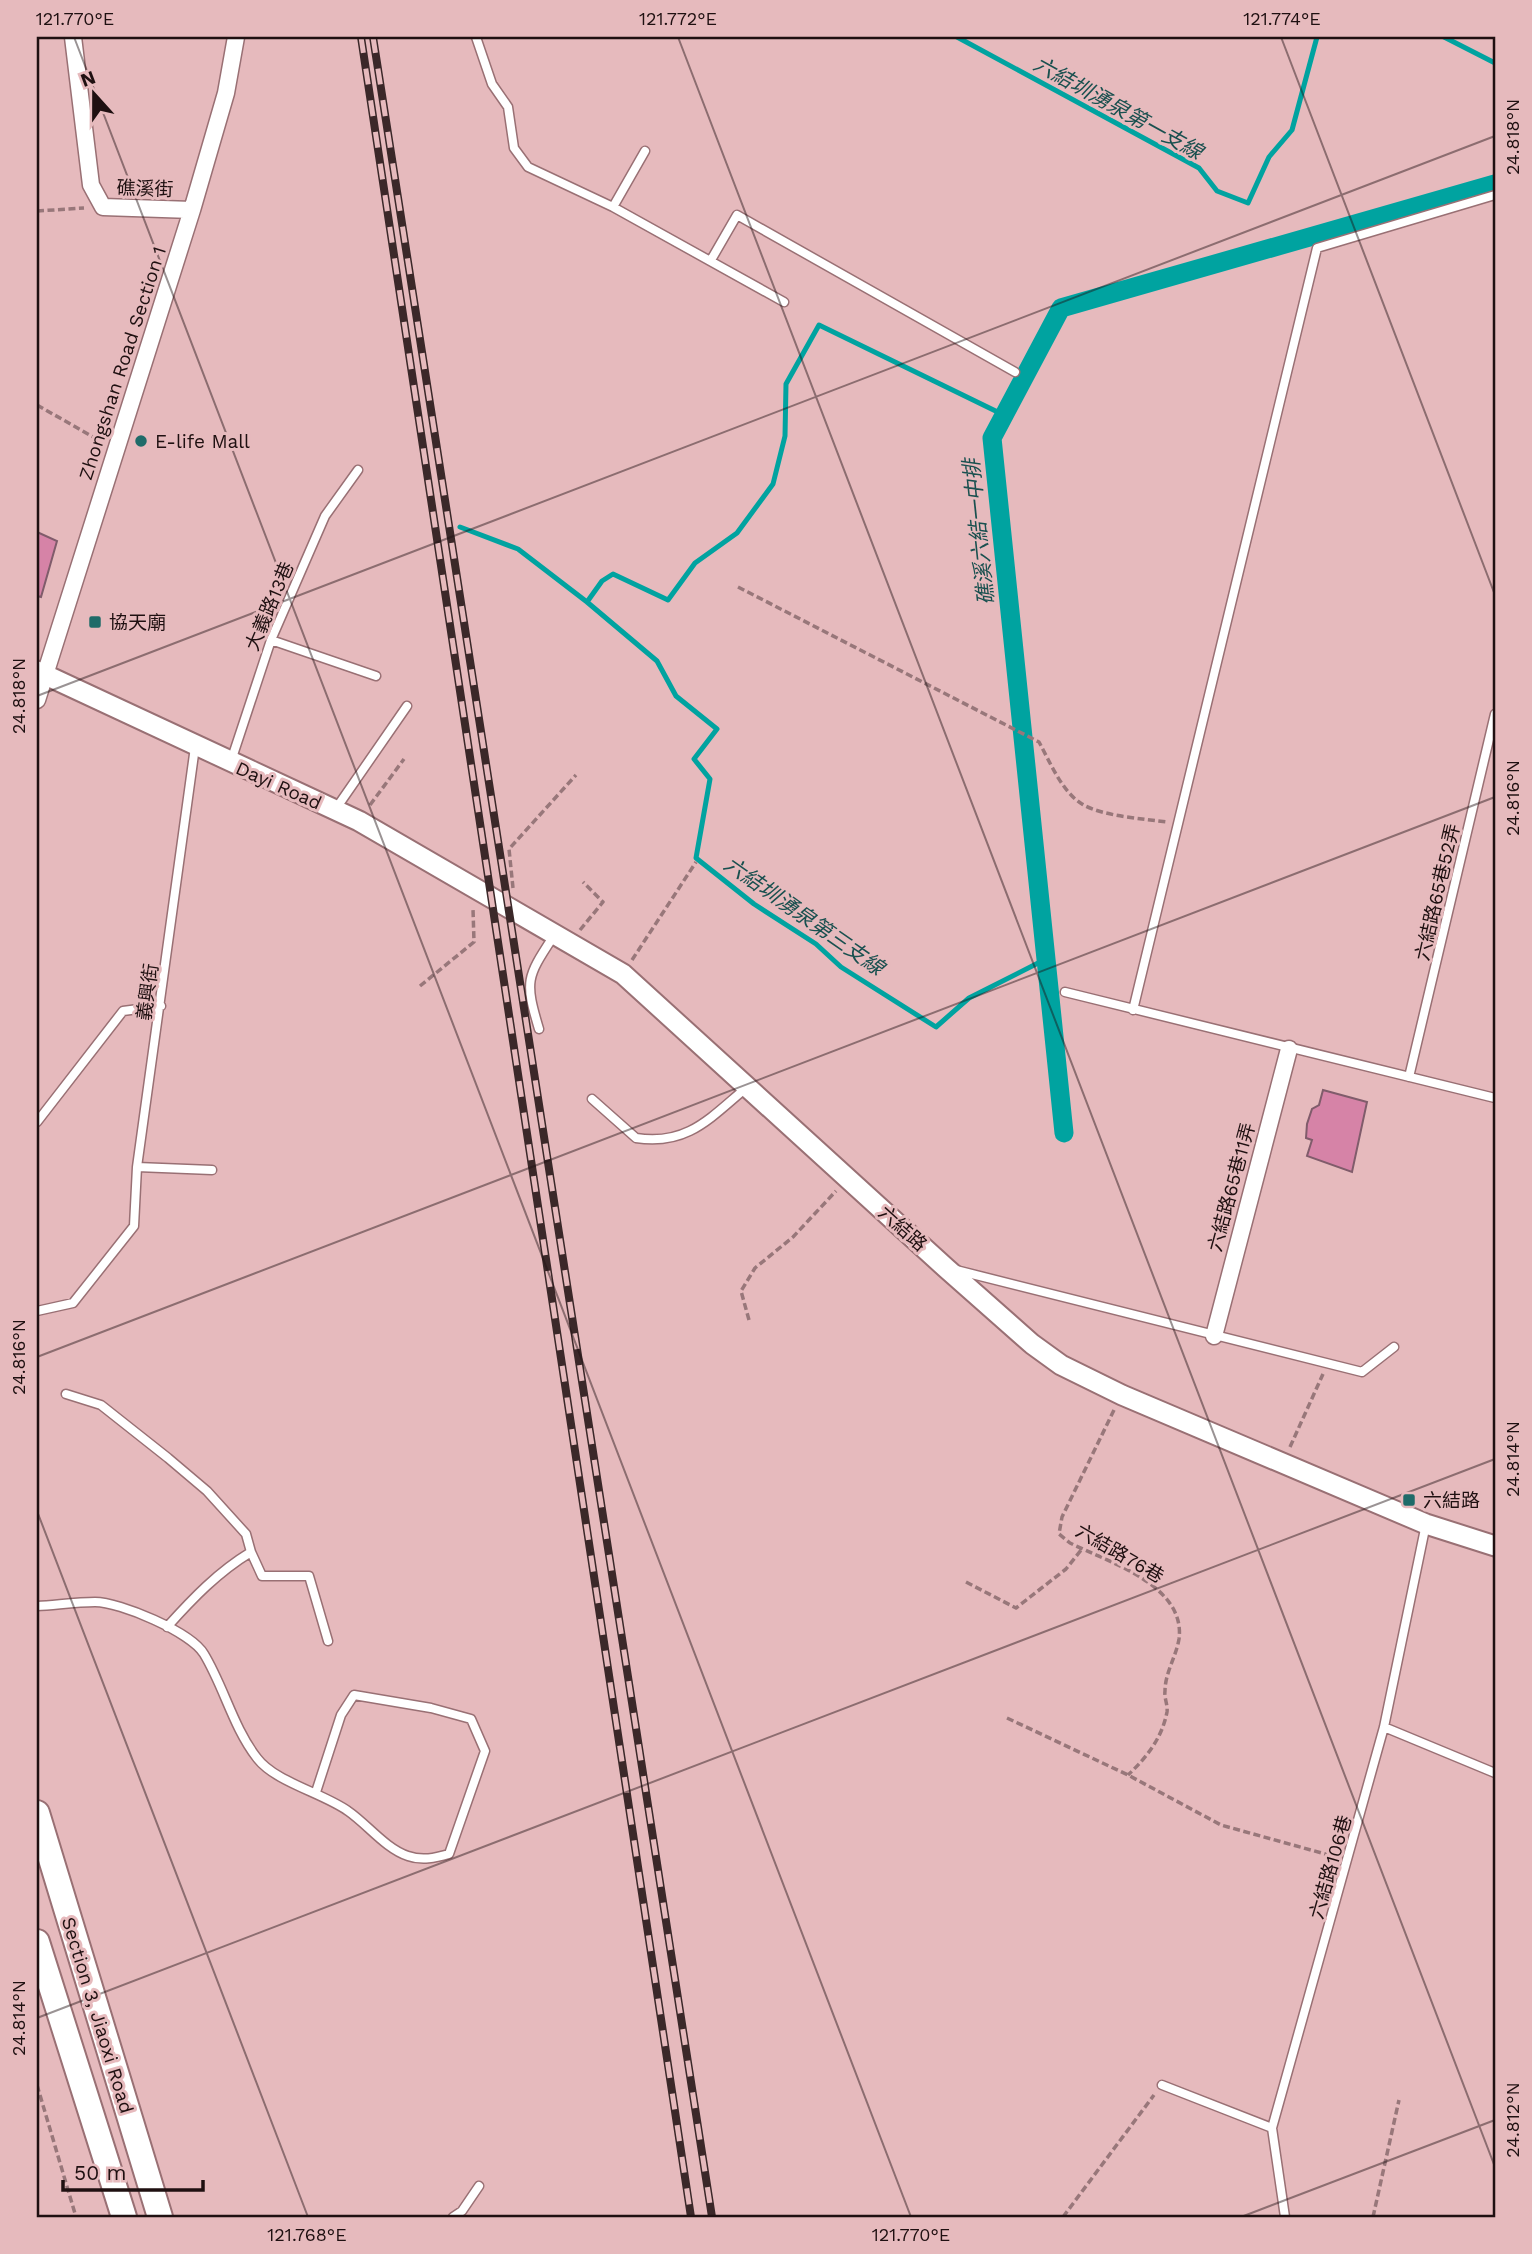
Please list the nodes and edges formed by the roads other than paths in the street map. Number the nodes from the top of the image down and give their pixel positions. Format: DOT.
graph roads {
  1 [pos="73,37"];
  2 [pos="236,37"];
  3 [pos="476,37"];
  4 [pos="645,151"];
  5 [pos="1495,195"];
  6 [pos="612,207"];
  7 [pos="192,210"];
  8 [pos="711,260"];
  9 [pos="785,302"];
  10 [pos="1015,372"];
  11 [pos="358,470"];
  12 [pos="271,640"];
  13 [pos="41,673"];
  14 [pos="376,676"];
  15 [pos="37,700"];
  16 [pos="407,706"];
  17 [pos="1495,713"];
  18 [pos="195,747"];
  19 [pos="230,763"];
  20 [pos="335,810"];
  21 [pos="511,909"];
  22 [pos="563,939"];
  23 [pos="1065,992"];
  24 [pos="161,1006"];
  25 [pos="1133,1010"];
  26 [pos="540,1030"];
  27 [pos="1289,1049"];
  28 [pos="1409,1077"];
  29 [pos="748,1086"];
  30 [pos="1495,1098"];
  31 [pos="592,1099"];
  32 [pos="37,1122"];
  33 [pos="137,1167"];
  34 [pos="212,1170"];
  35 [pos="946,1268"];
  36 [pos="37,1311"];
  37 [pos="1214,1336"];
  38 [pos="1394,1347"];
  39 [pos="66,1394"];
  40 [pos="1426,1524"];
  41 [pos="1495,1546"];
  42 [pos="251,1552"];
  43 [pos="37,1606"];
  44 [pos="167,1627"];
  45 [pos="328,1641"];
  46 [pos="1384,1727"];
  47 [pos="1495,1773"];
  48 [pos="316,1792"];
  49 [pos="37,1813"];
  50 [pos="37,1942"];
  51 [pos="1162,2085"];
  52 [pos="1272,2128"];
  53 [pos="479,2186"];
  54 [pos="124,2217"];
  55 [pos="160,2217"];
  56 [pos="453,2217"];
  57 [pos="1285,2217"];
  1 -- 7 [label="street, 礁溪街"];
  2 -- 7 [label="street, Zhongshan Road Section 1"];
  3 -- 6 [label="lane"];
  4 -- 6 [label="lane"];
  5 -- 25 [label="lane"];
  6 -- 8 [label="lane"];
  7 -- 13 [label="street, Zhongshan Road Section 1"];
  8 -- 9 [label="lane"];
  8 -- 10 [label="lane"];
  11 -- 12 [label="lane, 大義路13巷"];
  12 -- 14 [label="lane"];
  12 -- 19 [label="lane, 大義路13巷"];
  13 -- 15 [label="street, Zhongshan Road Section 1"];
  13 -- 18 [label="street, Dayi Road"];
  16 -- 20 [label="lane"];
  17 -- 28 [label="lane, 六結路65巷52弄"];
  18 -- 19 [label="street, Dayi Road"];
  18 -- 24 [label="lane, 義興街"];
  19 -- 20 [label="street, Dayi Road"];
  20 -- 21 [label="street, Dayi Road"];
  21 -- 22 [label="street, 六結路"];
  22 -- 26 [label="lane"];
  22 -- 29 [label="street, 六結路"];
  23 -- 25 [label="lane"];
  24 -- 32 [label="lane"];
  24 -- 33 [label="lane, 義興街"];
  25 -- 27 [label="lane"];
  27 -- 28 [label="lane"];
  27 -- 37 [label="street, 六結路65巷11弄"];
  28 -- 30 [label="lane"];
  29 -- 31 [label="lane"];
  29 -- 35 [label="street, 六結路"];
  33 -- 34 [label="lane"];
  33 -- 36 [label="lane, 義興街"];
  35 -- 37 [label="lane"];
  35 -- 40 [label="street, 六結路"];
  37 -- 38 [label="lane"];
  39 -- 42 [label="lane"];
  40 -- 41 [label="street, 六結路"];
  40 -- 46 [label="lane, 六結路106巷"];
  42 -- 44 [label="lane"];
  42 -- 45 [label="lane"];
  43 -- 44 [label="lane"];
  44 -- 48 [label="lane"];
  46 -- 47 [label="lane"];
  46 -- 52 [label="lane, 六結路106巷"];
  48 -- 48 [label="lane"];
  49 -- 55 [label="main road, Section 3, Jiaoxi Road"];
  50 -- 54 [label="main road, Section 3, Jiaoxi Road"];
  51 -- 52 [label="lane"];
  52 -- 57 [label="lane, 六結路106巷"];
  53 -- 56 [label="lane"];
}
